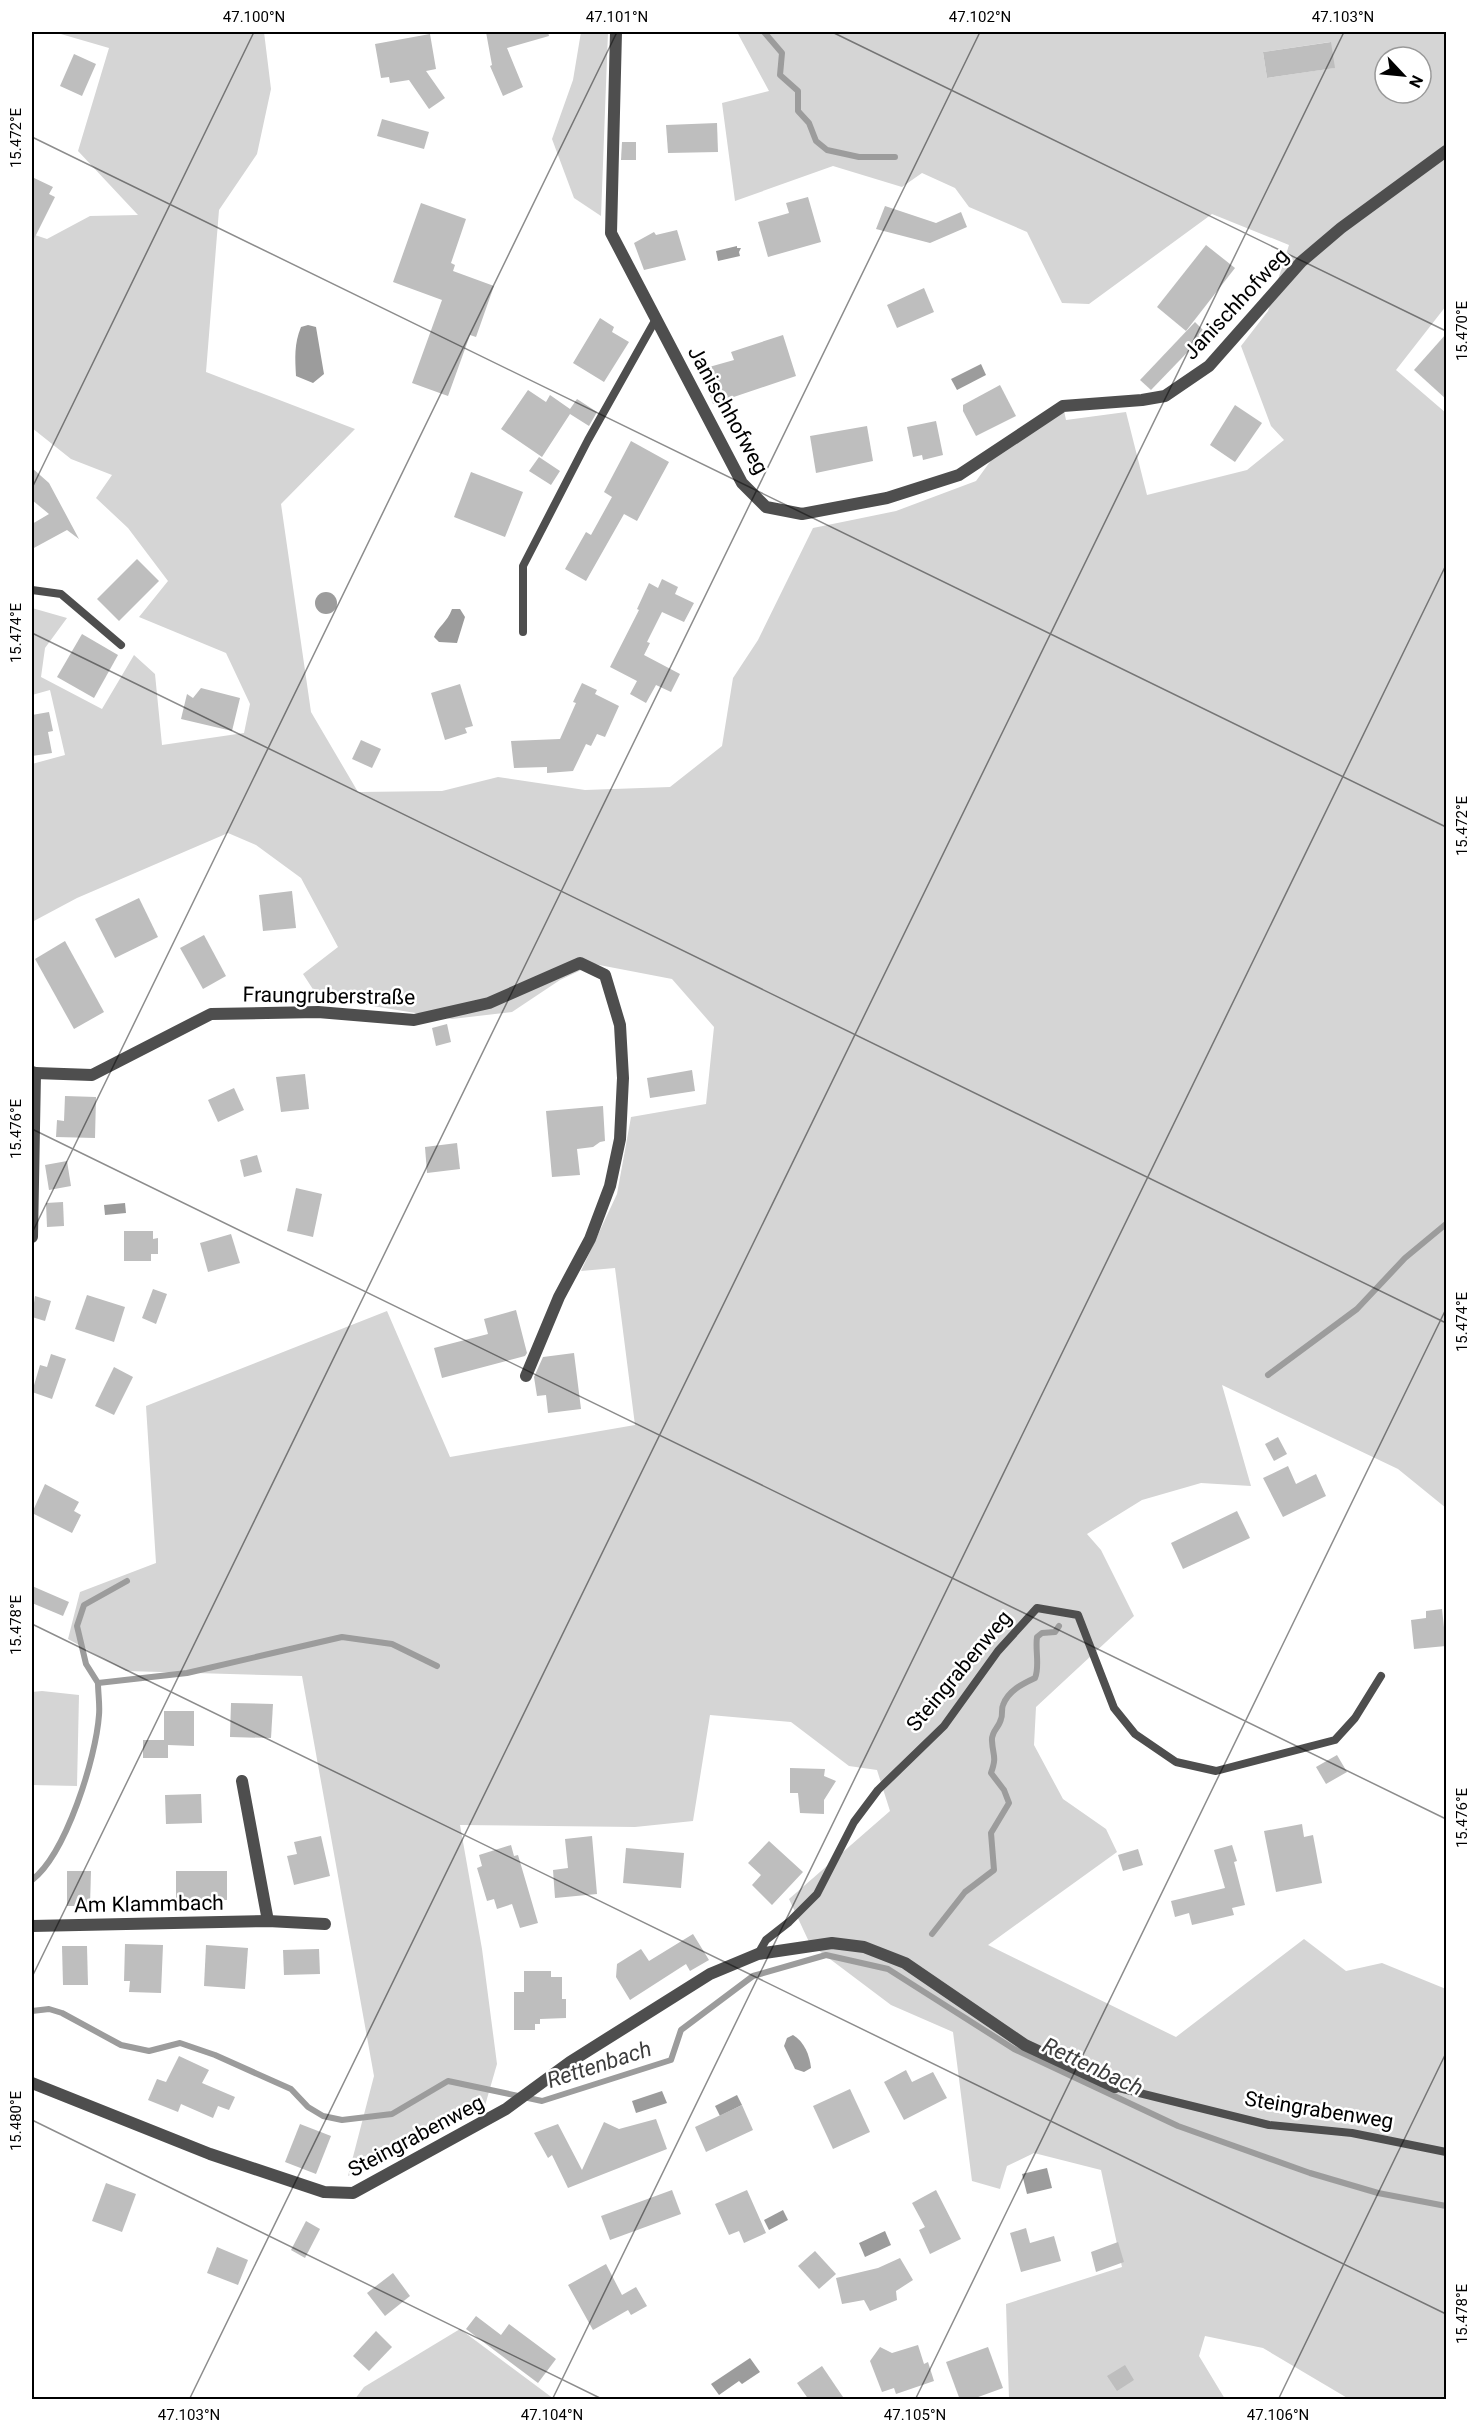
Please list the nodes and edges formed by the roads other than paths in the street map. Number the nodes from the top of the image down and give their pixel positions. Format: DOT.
graph roads {
  1 [pos="616,32"];
  2 [pos="1446,151"];
  3 [pos="656,319"];
  4 [pos="32,590"];
  5 [pos="523,632"];
  6 [pos="121,645"];
  7 [pos="33,1072"];
  8 [pos="32,1237"];
  9 [pos="525,1376"];
  10 [pos="1381,1676"];
  11 [pos="242,1781"];
  12 [pos="268,1921"];
  13 [pos="326,1924"];
  14 [pos="32,1926"];
  15 [pos="758,1954"];
  16 [pos="32,2083"];
  17 [pos="1115,2087"];
  18 [pos="1446,2152"];
  1 -- 3 [label="street, Janischhofweg"];
  2 -- 3 [label="street, Janischhofweg"];
  3 -- 5 [label="lane"];
  4 -- 6 [label="lane"];
  7 -- 8 [label="street, Fraungruberstraße"];
  7 -- 9 [label="street, Fraungruberstraße"];
  10 -- 15 [label="lane, Steingrabenweg"];
  11 -- 12 [label="street"];
  12 -- 13 [label="street, Am Klammbach"];
  12 -- 14 [label="street, Am Klammbach"];
  15 -- 16 [label="street, Steingrabenweg"];
  15 -- 17 [label="street, Steingrabenweg"];
  17 -- 18 [label="lane, Steingrabenweg"];
}
